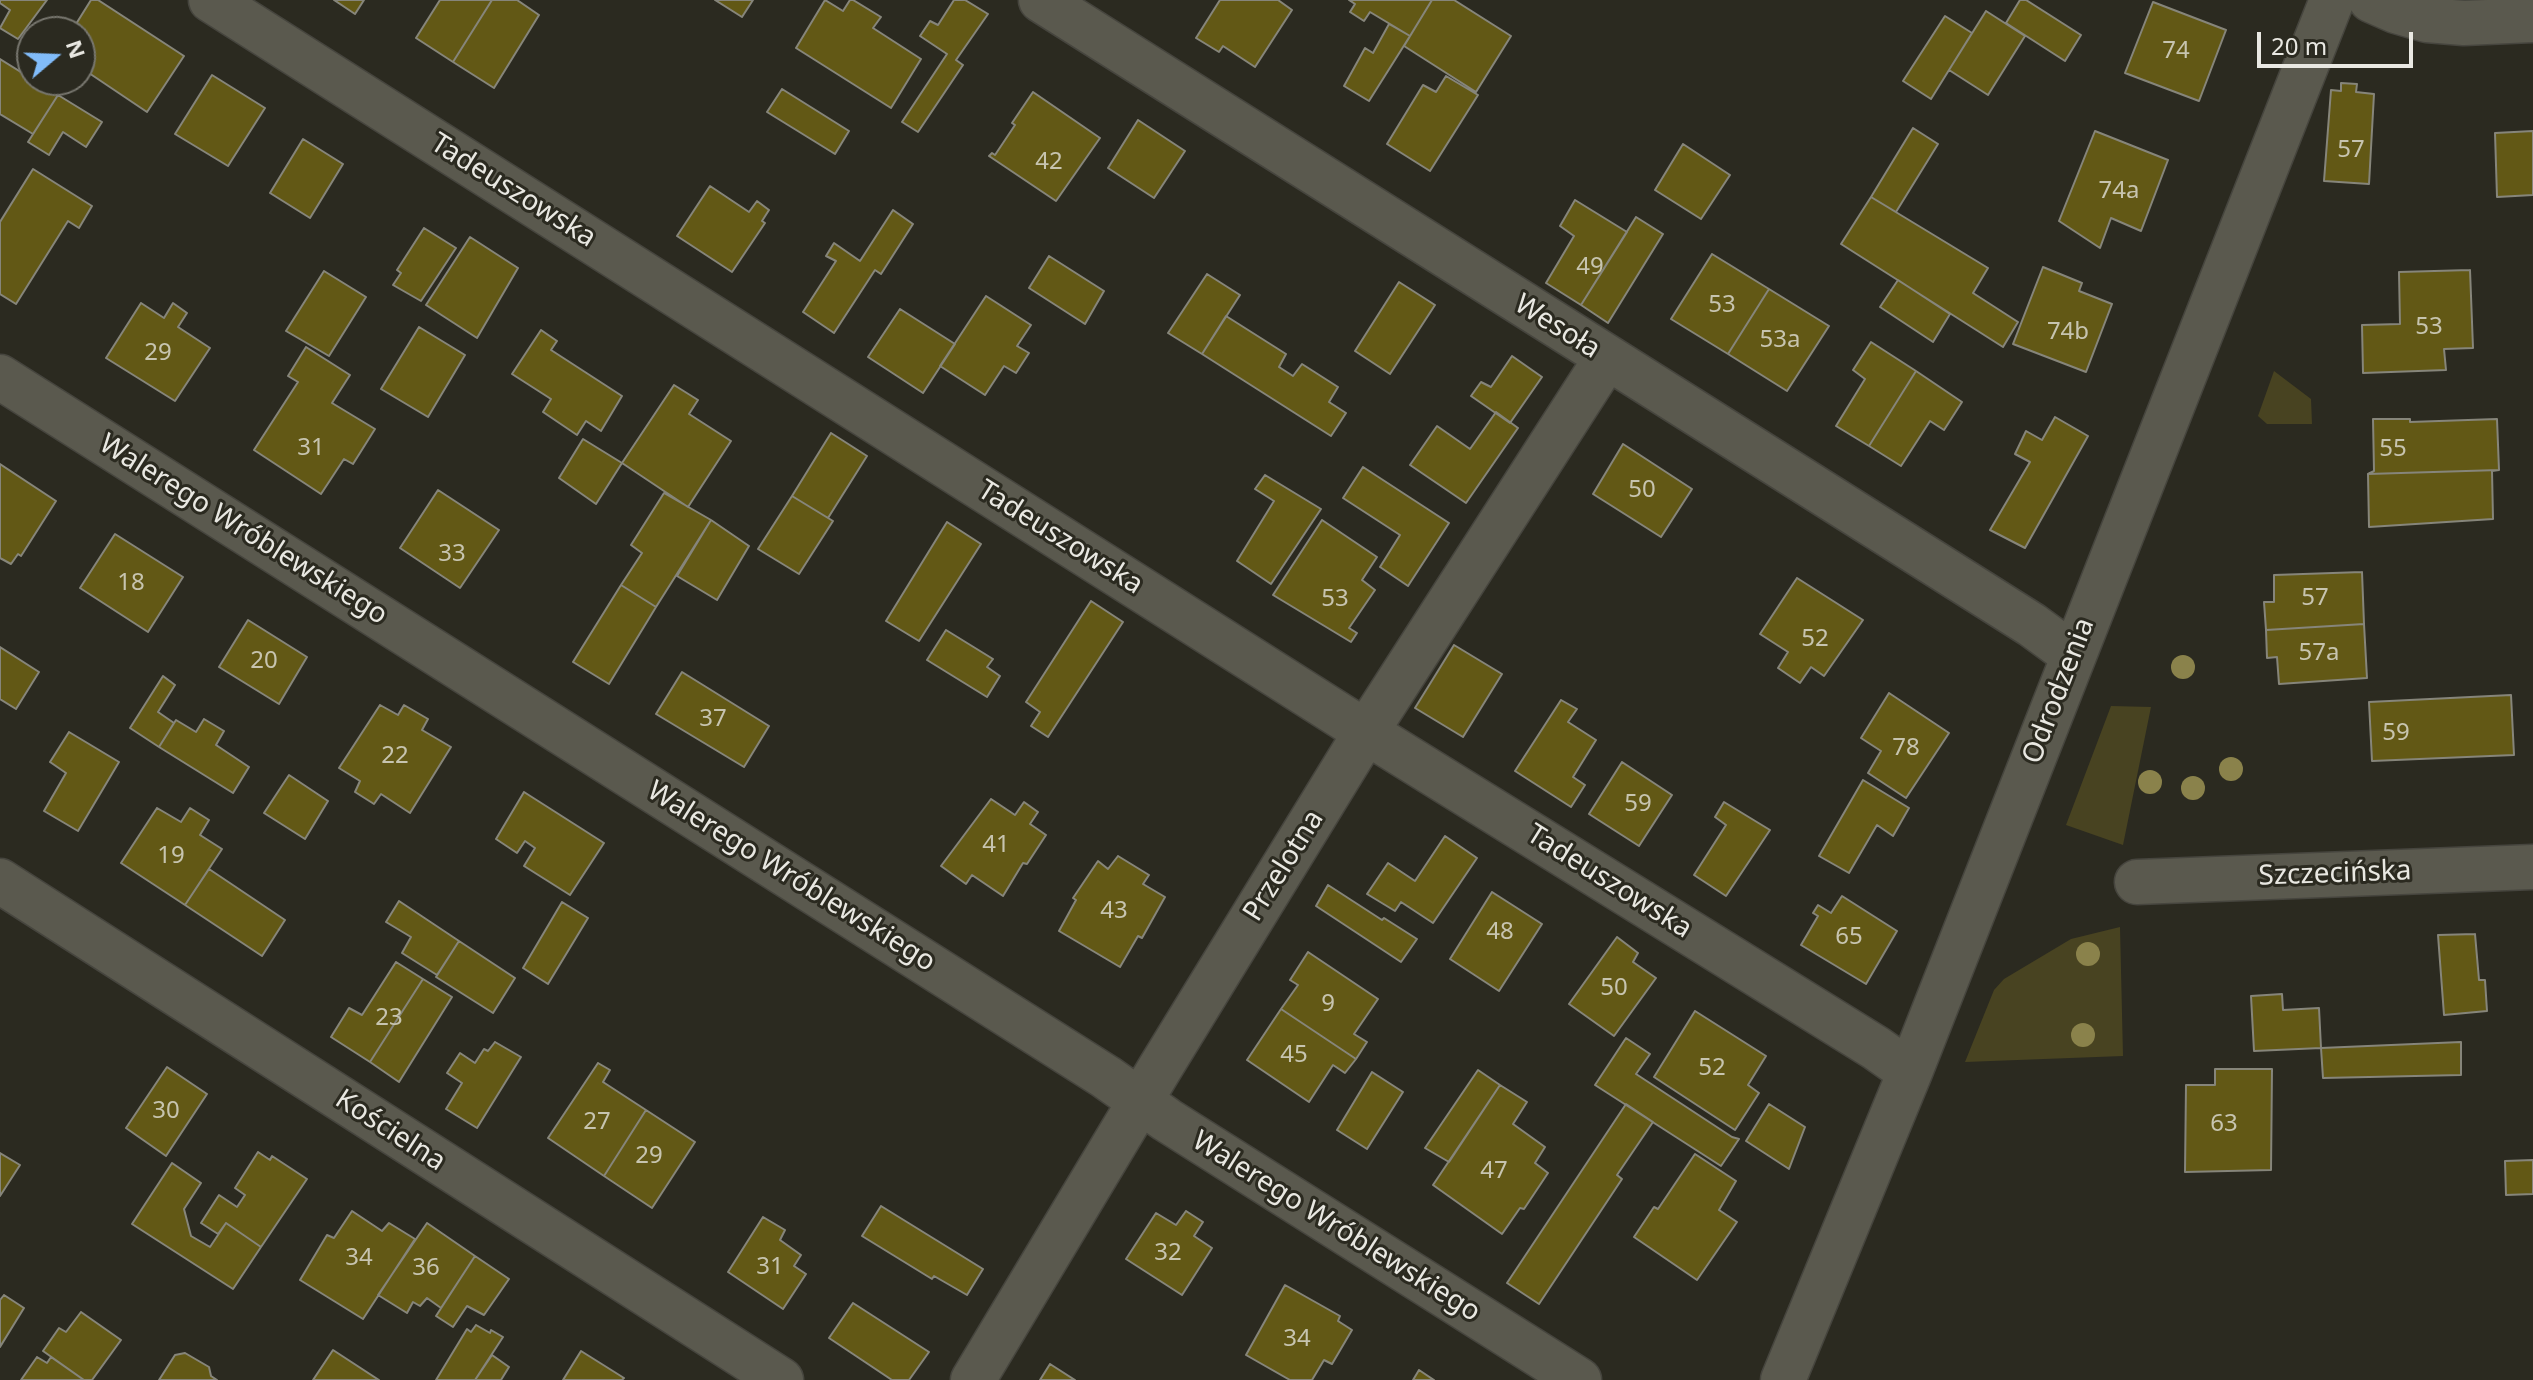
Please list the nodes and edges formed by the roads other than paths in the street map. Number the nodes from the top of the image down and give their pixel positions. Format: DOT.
graph roads {
  1 [pos="211,0"];
  2 [pos="1041,0"];
  3 [pos="2332,0"];
  4 [pos="2371,0"];
  5 [pos="2533,20"];
  6 [pos="1606,359"];
  7 [pos="0,377"];
  8 [pos="2073,655"];
  9 [pos="1366,732"];
  10 [pos="2533,867"];
  11 [pos="0,881"];
  12 [pos="2137,882"];
  13 [pos="1910,1072"];
  14 [pos="1140,1101"];
  15 [pos="781,1380"];
  16 [pos="973,1380"];
  17 [pos="1579,1380"];
  18 [pos="1783,1380"];
  1 -- 9 [label="street, Tadeuszowska"];
  2 -- 6 [label="street, Wesoła"];
  3 -- 8 [label="street, Odrodzenia"];
  4 -- 5 [label="street"];
  6 -- 8 [label="street, Wesoła"];
  6 -- 9 [label="street, Przelotna"];
  7 -- 14 [label="street, Walerego Wróblewskiego"];
  8 -- 13 [label="street, Odrodzenia"];
  9 -- 13 [label="street, Tadeuszowska"];
  9 -- 14 [label="street, Przelotna"];
  10 -- 12 [label="street, Szczecińska"];
  11 -- 15 [label="street, Kościelna"];
  13 -- 18 [label="street, Odrodzenia"];
  14 -- 16 [label="street, Przelotna"];
  14 -- 17 [label="street, Walerego Wróblewskiego"];
}
